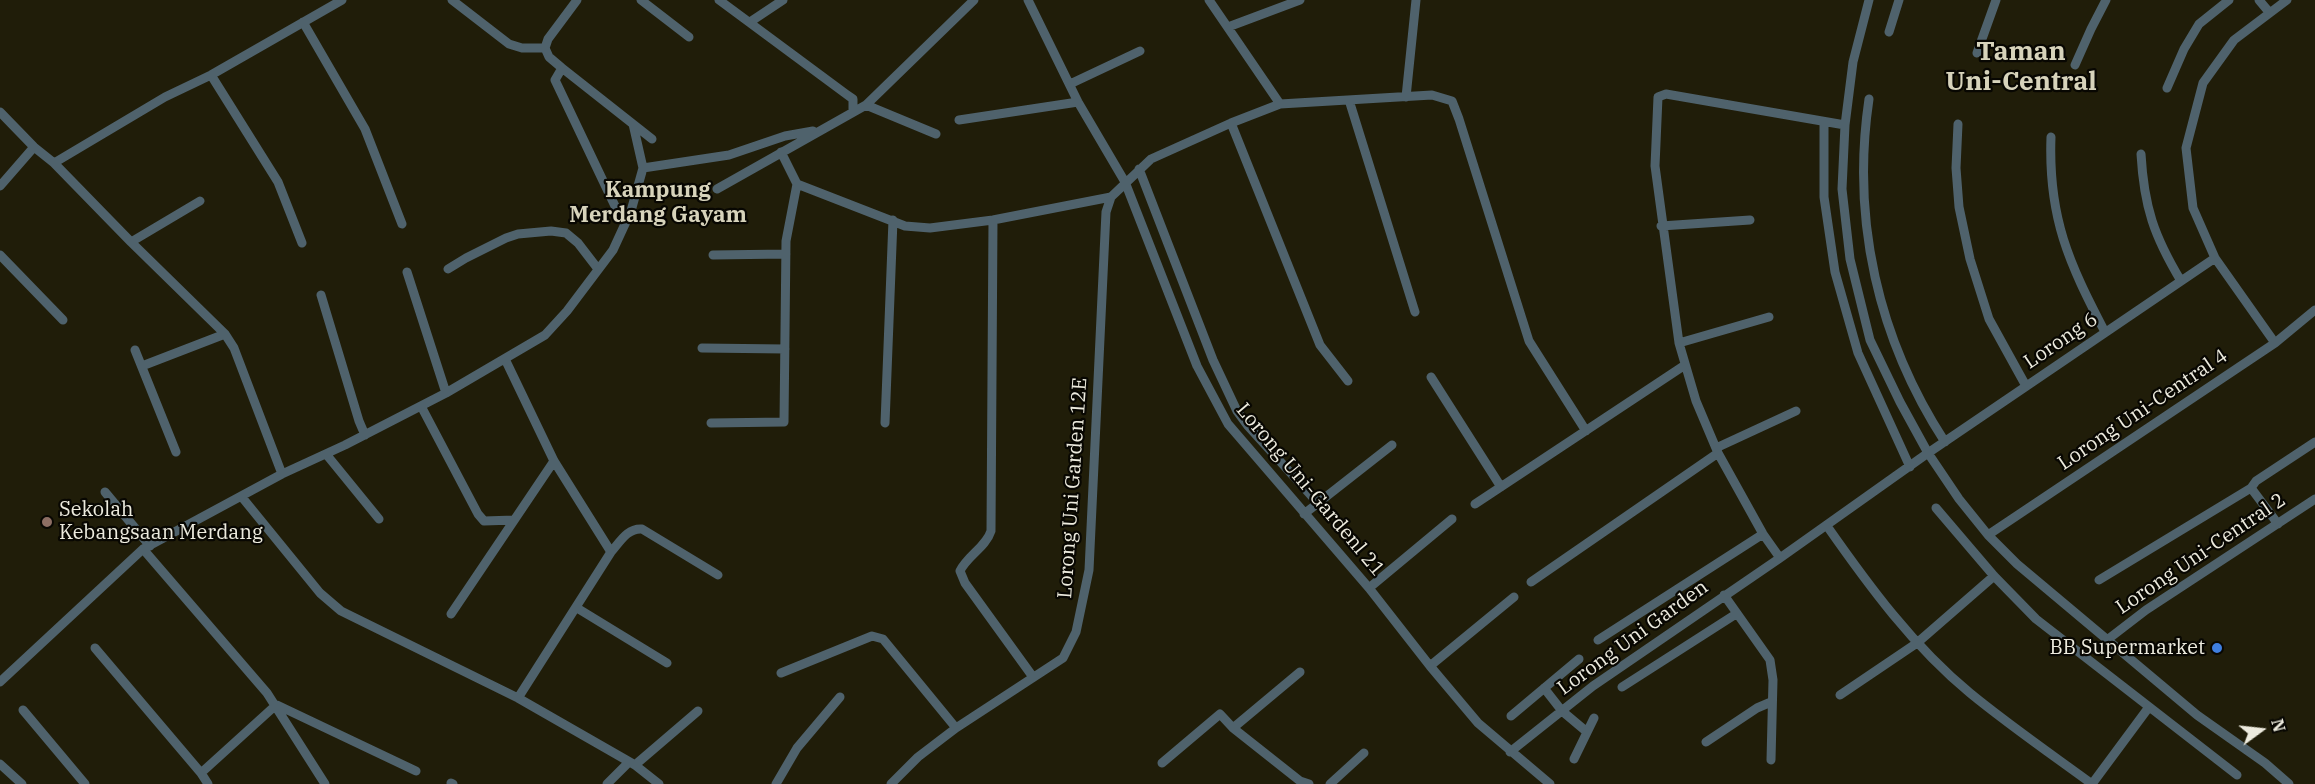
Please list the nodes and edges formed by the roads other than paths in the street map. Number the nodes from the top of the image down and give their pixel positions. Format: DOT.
graph roads {
  1 [pos="342,0"];
  2 [pos="452,0"];
  3 [pos="577,0"];
  4 [pos="641,0"];
  5 [pos="719,0"];
  6 [pos="783,0"];
  7 [pos="974,0"];
  8 [pos="1029,0"];
  9 [pos="1209,0"];
  10 [pos="1300,0"];
  11 [pos="1416,0"];
  12 [pos="1869,0"];
  13 [pos="1899,0"];
  14 [pos="1996,0"];
  15 [pos="2106,0"];
  16 [pos="2229,0"];
  17 [pos="2259,0"];
  18 [pos="2287,0"];
  19 [pos="2269,12"];
  20 [pos="303,22"];
  21 [pos="750,22"];
  22 [pos="1227,27"];
  23 [pos="1889,32"];
  24 [pos="689,37"];
  25 [pos="545,48"];
  26 [pos="1140,51"];
  27 [pos="1977,52"];
  28 [pos="2075,65"];
  29 [pos="562,68"];
  30 [pos="211,75"];
  31 [pos="1070,84"];
  32 [pos="2167,88"];
  33 [pos="1406,97"];
  34 [pos="1869,99"];
  35 [pos="1349,100"];
  36 [pos="1078,102"];
  37 [pos="1280,104"];
  38 [pos="866,105"];
  39 [pos="853,111"];
  40 [pos="0,112"];
  41 [pos="958,120"];
  42 [pos="1824,122"];
  43 [pos="1231,123"];
  44 [pos="633,124"];
  45 [pos="1958,124"];
  46 [pos="1845,125"];
  47 [pos="821,130"];
  48 [pos="936,135"];
  49 [pos="2051,137"];
  50 [pos="652,139"];
  51 [pos="34,147"];
  52 [pos="781,152"];
  53 [pos="2141,154"];
  54 [pos="54,164"];
  55 [pos="643,168"];
  56 [pos="1139,169"];
  57 [pos="1125,182"];
  58 [pos="797,184"];
  59 [pos="0,186"];
  60 [pos="717,189"];
  61 [pos="1111,197"];
  62 [pos="200,201"];
  63 [pos="615,206"];
  64 [pos="893,220"];
  65 [pos="993,220"];
  66 [pos="1750,220"];
  67 [pos="402,224"];
  68 [pos="1661,226"];
  69 [pos="131,242"];
  70 [pos="302,243"];
  71 [pos="786,254"];
  72 [pos="0,255"];
  73 [pos="713,255"];
  74 [pos="2215,258"];
  75 [pos="448,269"];
  76 [pos="598,269"];
  77 [pos="407,273"];
  78 [pos="2181,281"];
  79 [pos="321,295"];
  80 [pos="2315,310"];
  81 [pos="1415,312"];
  82 [pos="1769,317"];
  83 [pos="63,320"];
  84 [pos="2105,332"];
  85 [pos="225,334"];
  86 [pos="2275,343"];
  87 [pos="1679,344"];
  88 [pos="702,348"];
  89 [pos="784,349"];
  90 [pos="135,350"];
  91 [pos="505,359"];
  92 [pos="1213,360"];
  93 [pos="1685,365"];
  94 [pos="142,366"];
  95 [pos="1197,366"];
  96 [pos="1431,377"];
  97 [pos="1348,381"];
  98 [pos="2026,386"];
  99 [pos="446,393"];
  100 [pos="421,406"];
  101 [pos="1796,411"];
  102 [pos="711,423"];
  103 [pos="885,423"];
  104 [pos="1586,431"];
  105 [pos="365,435"];
  106 [pos="1945,442"];
  107 [pos="2315,442"];
  108 [pos="1392,445"];
  109 [pos="1717,450"];
  110 [pos="176,452"];
  111 [pos="1928,453"];
  112 [pos="326,454"];
  113 [pos="554,461"];
  114 [pos="1910,467"];
  115 [pos="282,474"];
  116 [pos="1501,487"];
  117 [pos="2251,488"];
  118 [pos="105,492"];
  119 [pos="241,496"];
  120 [pos="2315,499"];
  121 [pos="1317,502"];
  122 [pos="1475,504"];
  123 [pos="1936,508"];
  124 [pos="1304,514"];
  125 [pos="379,519"];
  126 [pos="1452,519"];
  127 [pos="514,520"];
  128 [pos="2278,524"];
  129 [pos="1827,526"];
  130 [pos="1763,534"];
  131 [pos="1988,535"];
  132 [pos="146,548"];
  133 [pos="611,552"];
  134 [pos="1780,558"];
  135 [pos="718,575"];
  136 [pos="1994,576"];
  137 [pos="2099,580"];
  138 [pos="1531,582"];
  139 [pos="1369,588"];
  140 [pos="1724,595"];
  141 [pos="1514,597"];
  142 [pos="577,608"];
  143 [pos="451,614"];
  144 [pos="1736,614"];
  145 [pos="1598,640"];
  146 [pos="2107,640"];
  147 [pos="1917,643"];
  148 [pos="95,648"];
  149 [pos="1579,659"];
  150 [pos="667,663"];
  151 [pos="1430,666"];
  152 [pos="1300,672"];
  153 [pos="781,674"];
  154 [pos="1033,677"];
  155 [pos="0,682"];
  156 [pos="1622,687"];
  157 [pos="1544,688"];
  158 [pos="1840,695"];
  159 [pos="840,697"];
  160 [pos="518,698"];
  161 [pos="1771,702"];
  162 [pos="276,705"];
  163 [pos="2149,707"];
  164 [pos="23,710"];
  165 [pos="698,711"];
  166 [pos="1562,711"];
  167 [pos="1510,716"];
  168 [pos="1594,718"];
  169 [pos="956,728"];
  170 [pos="1233,728"];
  171 [pos="1587,732"];
  172 [pos="1706,742"];
  173 [pos="1510,752"];
  174 [pos="1364,753"];
  175 [pos="1574,759"];
  176 [pos="1771,760"];
  177 [pos="1162,763"];
  178 [pos="0,764"];
  179 [pos="631,764"];
  180 [pos="416,771"];
  181 [pos="201,773"];
  182 [pos="2237,774"];
  183 [pos="1302,783"];
  184 [pos="22,784"];
  185 [pos="86,784"];
  186 [pos="208,784"];
  187 [pos="325,784"];
  188 [pos="607,784"];
  189 [pos="659,784"];
  190 [pos="777,784"];
  191 [pos="891,784"];
  192 [pos="1330,784"];
  193 [pos="1550,784"];
  194 [pos="2092,784"];
  195 [pos="2289,784"];
  1 -- 20 [label="street"];
  2 -- 25 [label="street"];
  3 -- 25 [label="street"];
  4 -- 24 [label="street"];
  5 -- 21 [label="street"];
  6 -- 21 [label="street"];
  7 -- 38 [label="street"];
  8 -- 31 [label="street, Lorong Uni-Gardenl 21"];
  9 -- 22 [label="street"];
  10 -- 22 [label="street"];
  11 -- 33 [label="street"];
  12 -- 46 [label="street"];
  13 -- 23 [label="street"];
  14 -- 27 [label="street"];
  15 -- 28 [label="street"];
  16 -- 32 [label="street"];
  17 -- 19 [label="street"];
  18 -- 19 [label="street"];
  19 -- 74 [label="street"];
  20 -- 30 [label="street"];
  20 -- 67 [label="street"];
  21 -- 39 [label="street"];
  22 -- 37 [label="street"];
  25 -- 29 [label="street"];
  26 -- 31 [label="street"];
  29 -- 44 [label="street"];
  29 -- 63 [label="street"];
  30 -- 54 [label="street"];
  30 -- 70 [label="street"];
  31 -- 36 [label="street, Lorong Uni-Gardenl 21"];
  33 -- 35 [label="street"];
  33 -- 104 [label="street"];
  34 -- 106 [label="street"];
  35 -- 37 [label="street"];
  35 -- 81 [label="street"];
  36 -- 41 [label="street"];
  36 -- 57 [label="street, Lorong Uni-Gardenl 21"];
  37 -- 43 [label="street"];
  38 -- 39 [label="street"];
  38 -- 48 [label="street"];
  39 -- 47 [label="street"];
  40 -- 51 [label="street"];
  42 -- 46 [label="street"];
  42 -- 68 [label="street"];
  42 -- 114 [label="street"];
  43 -- 56 [label="street"];
  43 -- 97 [label="street"];
  44 -- 50 [label="street"];
  44 -- 55 [label="street"];
  45 -- 98 [label="street"];
  46 -- 111 [label="street"];
  47 -- 52 [label="street"];
  47 -- 55 [label="street"];
  49 -- 84 [label="street"];
  51 -- 54 [label="street"];
  51 -- 59 [label="street"];
  52 -- 58 [label="street"];
  52 -- 60 [label="street"];
  53 -- 78 [label="street"];
  54 -- 69 [label="street"];
  55 -- 76 [label="street"];
  56 -- 57 [label="street"];
  56 -- 92 [label="street"];
  57 -- 61 [label="street"];
  57 -- 95 [label="street, Lorong Uni-Gardenl 21"];
  58 -- 64 [label="street"];
  58 -- 71 [label="street"];
  61 -- 65 [label="street"];
  61 -- 154 [label="street, Lorong Uni Garden 12E"];
  62 -- 69 [label="street"];
  64 -- 65 [label="street"];
  64 -- 103 [label="street"];
  65 -- 154 [label="street"];
  66 -- 68 [label="street"];
  68 -- 87 [label="street"];
  69 -- 85 [label="street"];
  71 -- 73 [label="street"];
  71 -- 89 [label="street"];
  72 -- 83 [label="street"];
  74 -- 78 [label="street, Lorong 6"];
  74 -- 86 [label="street"];
  75 -- 76 [label="street"];
  76 -- 91 [label="street"];
  77 -- 99 [label="street"];
  78 -- 84 [label="street, Lorong 6"];
  79 -- 105 [label="street"];
  80 -- 86 [label="street, Lorong Uni-Central 4"];
  82 -- 87 [label="street"];
  84 -- 98 [label="street, Lorong 6"];
  85 -- 94 [label="street"];
  85 -- 115 [label="street"];
  86 -- 131 [label="street, Lorong Uni-Central 4"];
  87 -- 93 [label="street"];
  88 -- 89 [label="street"];
  89 -- 102 [label="street"];
  90 -- 94 [label="street"];
  91 -- 99 [label="street"];
  91 -- 113 [label="street"];
  92 -- 95 [label="street"];
  92 -- 121 [label="street"];
  93 -- 104 [label="street"];
  93 -- 109 [label="street"];
  94 -- 110 [label="street"];
  95 -- 124 [label="street, Lorong Uni-Gardenl 21"];
  96 -- 116 [label="street"];
  98 -- 106 [label="street, Lorong 6"];
  99 -- 100 [label="street"];
  100 -- 105 [label="street"];
  100 -- 127 [label="street"];
  101 -- 109 [label="street"];
  104 -- 116 [label="street"];
  105 -- 112 [label="street"];
  106 -- 111 [label="street, Lorong 6"];
  107 -- 117 [label="street"];
  108 -- 121 [label="street"];
  109 -- 130 [label="street"];
  109 -- 138 [label="street"];
  111 -- 114 [label="street, Lorong 6"];
  111 -- 131 [label="street"];
  112 -- 115 [label="street"];
  112 -- 125 [label="street"];
  113 -- 127 [label="street"];
  113 -- 133 [label="street"];
  114 -- 129 [label="street, Lorong 6"];
  115 -- 119 [label="street"];
  116 -- 122 [label="street"];
  117 -- 128 [label="street"];
  117 -- 137 [label="street"];
  118 -- 132 [label="street"];
  119 -- 132 [label="street"];
  119 -- 160 [label="street"];
  120 -- 128 [label="street, Lorong Uni-Central 2"];
  121 -- 124 [label="street"];
  123 -- 136 [label="street"];
  124 -- 139 [label="street, Lorong Uni-Gardenl 21"];
  126 -- 139 [label="street"];
  127 -- 143 [label="street"];
  128 -- 146 [label="street, Lorong Uni-Central 2"];
  129 -- 134 [label="street, Lorong Uni Garden"];
  129 -- 147 [label="street"];
  130 -- 134 [label="street"];
  130 -- 145 [label="street"];
  131 -- 146 [label="street"];
  132 -- 155 [label="street"];
  132 -- 162 [label="street"];
  133 -- 135 [label="street"];
  133 -- 142 [label="street"];
  134 -- 140 [label="street, Lorong Uni Garden"];
  136 -- 147 [label="street"];
  136 -- 163 [label="street"];
  139 -- 151 [label="street, Lorong Uni-Gardenl 21"];
  140 -- 144 [label="street"];
  140 -- 166 [label="street, Lorong Uni Garden"];
  141 -- 151 [label="street"];
  142 -- 150 [label="street"];
  142 -- 160 [label="street"];
  144 -- 156 [label="street"];
  144 -- 161 [label="street"];
  146 -- 195 [label="street"];
  147 -- 158 [label="street"];
  147 -- 194 [label="street"];
  148 -- 181 [label="street"];
  149 -- 157 [label="street"];
  151 -- 173 [label="street, Lorong Uni-Gardenl 21"];
  152 -- 170 [label="street"];
  153 -- 169 [label="street"];
  154 -- 169 [label="street"];
  157 -- 166 [label="street"];
  157 -- 167 [label="street"];
  159 -- 190 [label="street"];
  160 -- 179 [label="street"];
  161 -- 172 [label="street"];
  161 -- 176 [label="street"];
  162 -- 180 [label="street"];
  162 -- 181 [label="street"];
  162 -- 187 [label="street"];
  163 -- 182 [label="street"];
  163 -- 194 [label="street"];
  164 -- 185 [label="street"];
  165 -- 179 [label="street"];
  166 -- 171 [label="street"];
  166 -- 173 [label="street, Lorong Uni Garden"];
  168 -- 171 [label="street"];
  169 -- 191 [label="street"];
  170 -- 177 [label="street"];
  170 -- 183 [label="street"];
  171 -- 175 [label="street"];
  173 -- 193 [label="street, Lorong Uni-Gardenl 21"];
  174 -- 192 [label="street"];
  178 -- 184 [label="street"];
  179 -- 188 [label="street"];
  179 -- 189 [label="street"];
  181 -- 186 [label="street"];
}
